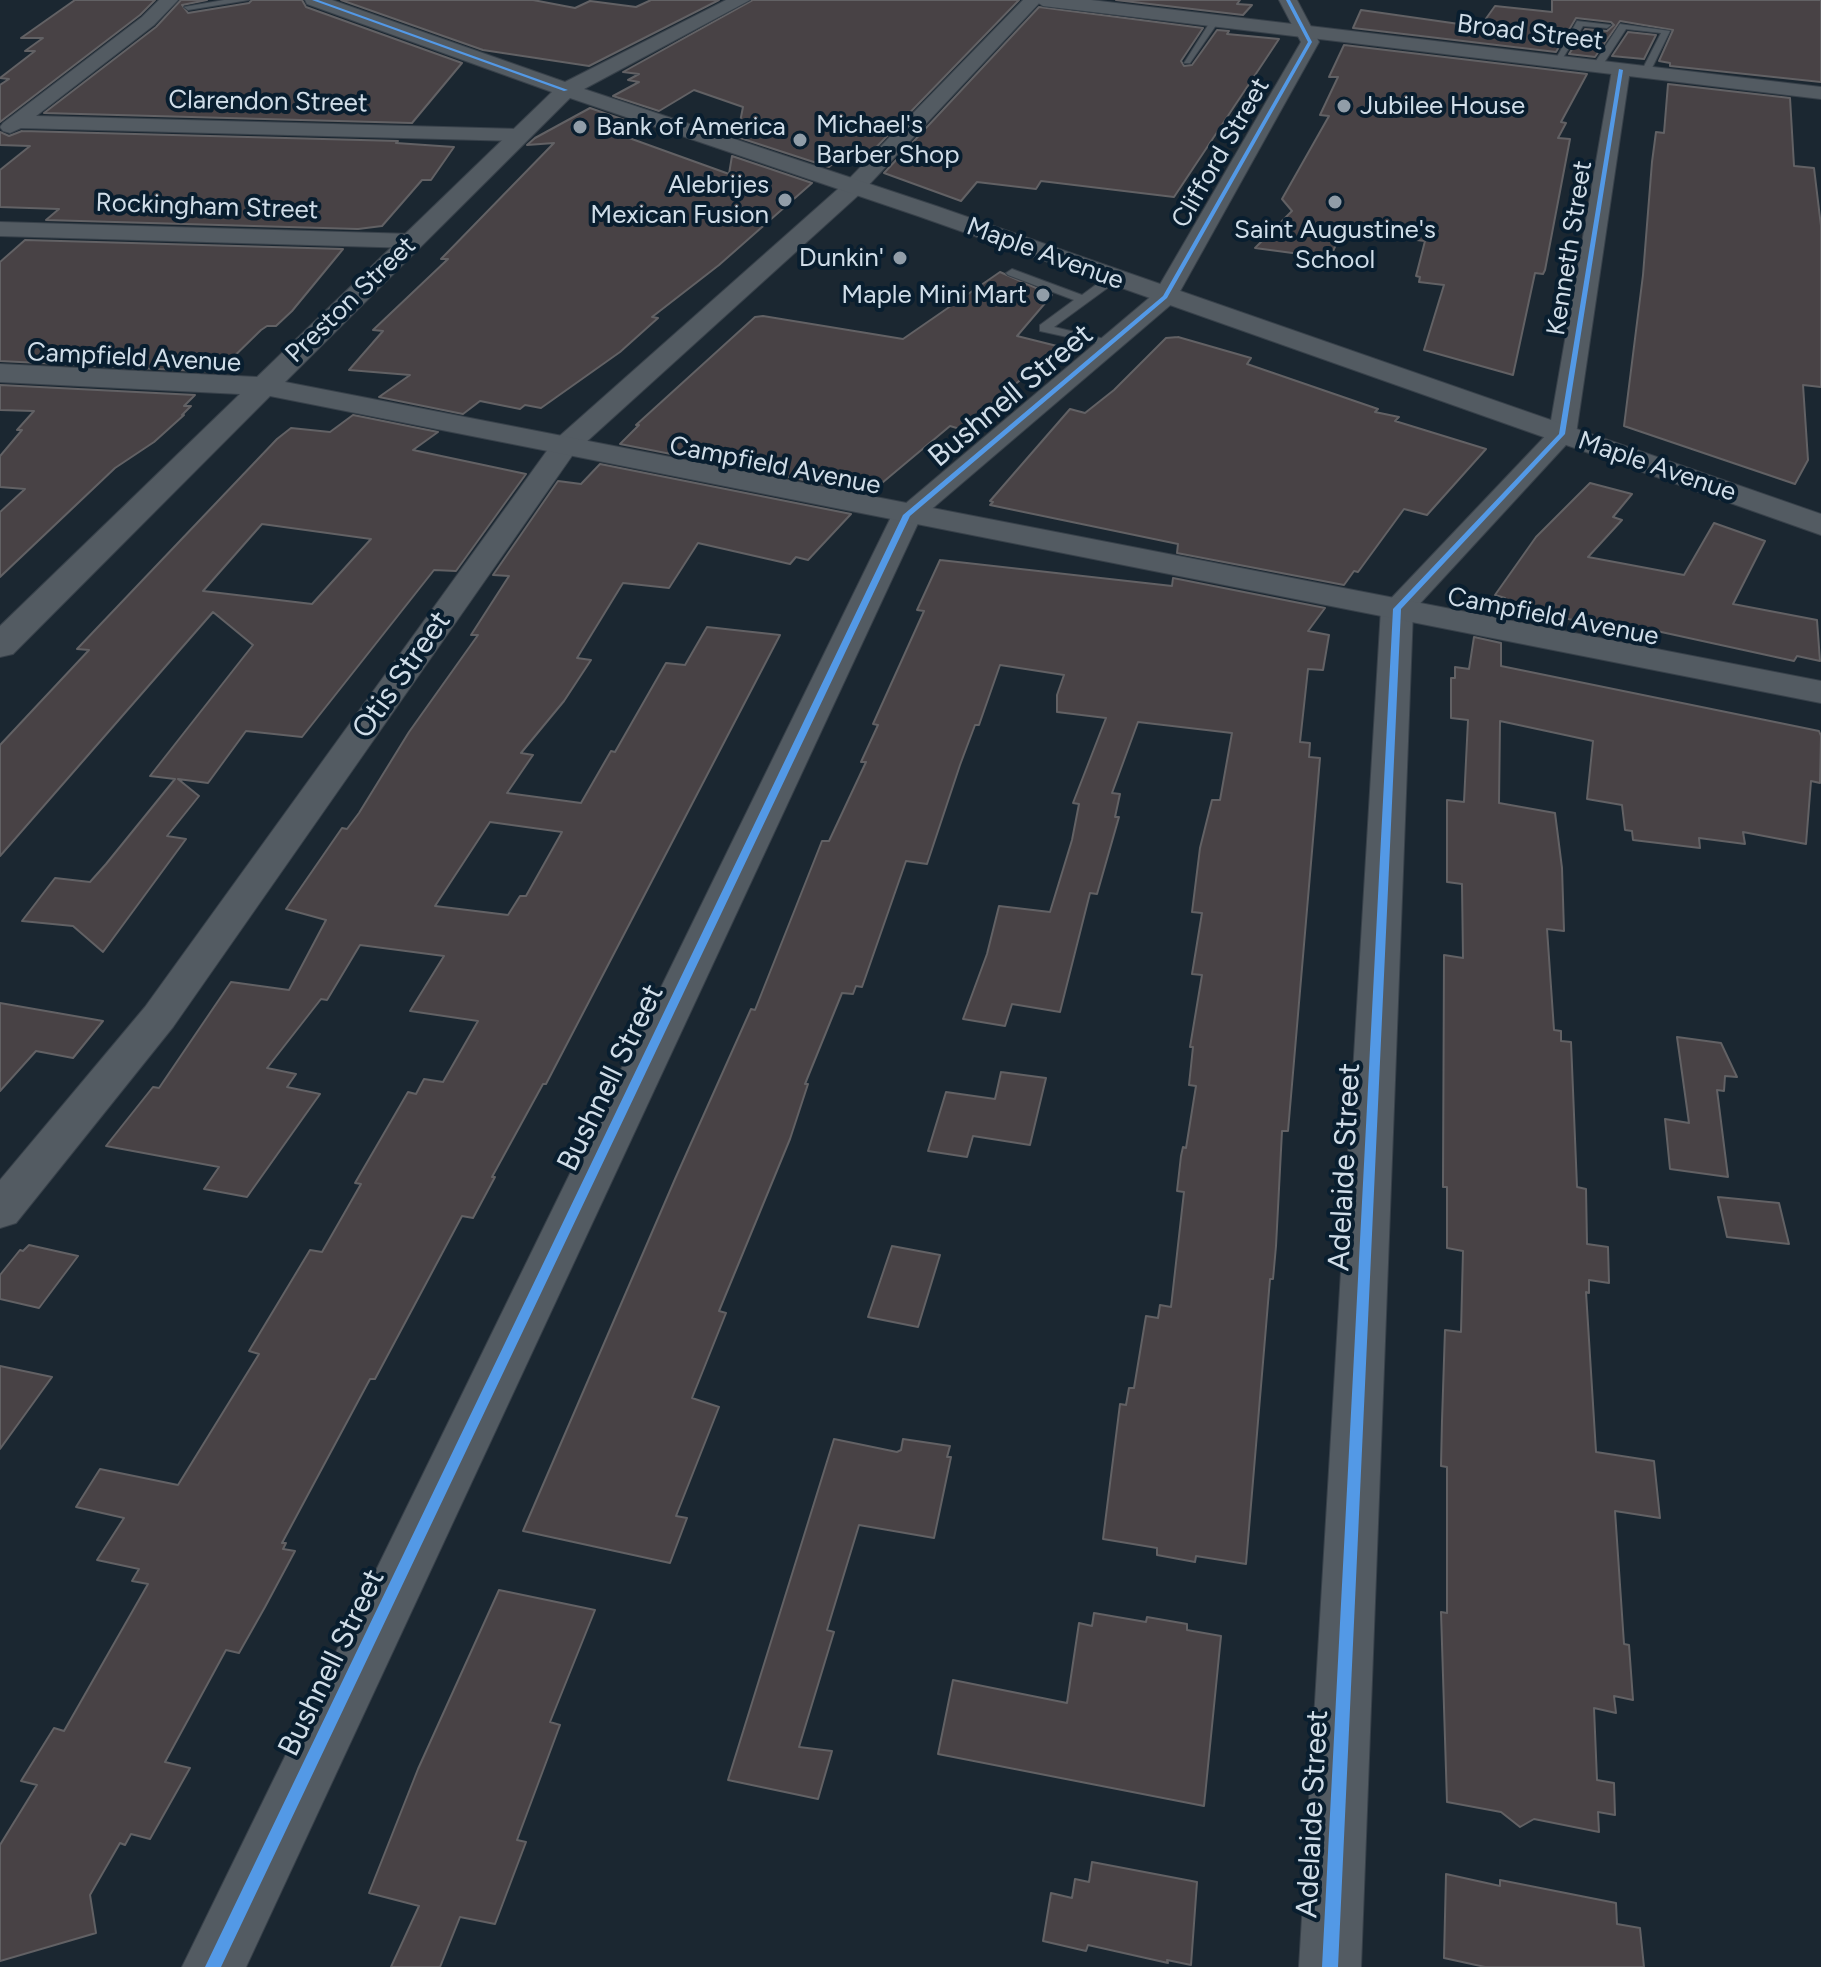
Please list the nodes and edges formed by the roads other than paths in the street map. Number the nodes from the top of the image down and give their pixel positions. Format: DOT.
graph roads {
  1 [pos="241,0"];
  2 [pos="314,0"];
  3 [pos="741,0"];
  4 [pos="1033,0"];
  5 [pos="1043,0"];
  6 [pos="1288,0"];
  7 [pos="223,2"];
  8 [pos="165,3"];
  9 [pos="193,7"];
  10 [pos="1215,21"];
  11 [pos="1607,25"];
  12 [pos="1303,32"];
  13 [pos="1187,61"];
  14 [pos="1556,62"];
  15 [pos="1597,67"];
  16 [pos="1621,70"];
  17 [pos="1646,72"];
  18 [pos="566,90"];
  19 [pos="1821,93"];
  20 [pos="18,122"];
  21 [pos="0,135"];
  22 [pos="518,135"];
  23 [pos="855,186"];
  24 [pos="0,229"];
  25 [pos="413,241"];
  26 [pos="1012,273"];
  27 [pos="1113,278"];
  28 [pos="1165,297"];
  29 [pos="1082,299"];
  30 [pos="1109,344"];
  31 [pos="0,373"];
  32 [pos="261,386"];
  33 [pos="1562,434"];
  34 [pos="564,447"];
  35 [pos="907,515"];
  36 [pos="1821,525"];
  37 [pos="1397,609"];
  38 [pos="0,646"];
  39 [pos="1821,692"];
  40 [pos="0,1211"];
  41 [pos="213,1967"];
  42 [pos="1330,1967"];
  1 -- 7 [label="lane"];
  2 -- 18 [label="street, Maple Avenue"];
  3 -- 18 [label="street, Preston Street"];
  4 -- 23 [label="street, Otis Street"];
  5 -- 10 [label="street, Broad Street"];
  6 -- 12 [label="street"];
  7 -- 9 [label="lane"];
  8 -- 9 [label="lane"];
  8 -- 20 [label="street"];
  10 -- 12 [label="street, Broad Street"];
  10 -- 13 [label="lane"];
  11 -- 14 [label="lane"];
  12 -- 14 [label="street, Broad Street"];
  12 -- 28 [label="street, Clifford Street"];
  14 -- 15 [label="street, Broad Street"];
  15 -- 16 [label="street, Broad Street"];
  15 -- 17 [label="lane"];
  16 -- 17 [label="street, Broad Street"];
  16 -- 33 [label="street, Kenneth Street"];
  17 -- 19 [label="street, Broad Street"];
  18 -- 22 [label="street, Preston Street"];
  18 -- 23 [label="street, Maple Avenue"];
  20 -- 21 [label="street"];
  20 -- 22 [label="street, Clarendon Street"];
  22 -- 25 [label="street, Preston Street"];
  23 -- 27 [label="street, Maple Avenue"];
  23 -- 34 [label="street, Otis Street"];
  24 -- 25 [label="street, Rockingham Street"];
  25 -- 32 [label="street, Preston Street"];
  26 -- 29 [label="lane"];
  27 -- 28 [label="street, Maple Avenue"];
  27 -- 29 [label="lane"];
  28 -- 30 [label="street, Bushnell Street"];
  28 -- 33 [label="street, Maple Avenue"];
  29 -- 30 [label="lane"];
  30 -- 35 [label="street, Bushnell Street"];
  31 -- 32 [label="street, Campfield Avenue"];
  32 -- 34 [label="street, Campfield Avenue"];
  32 -- 38 [label="street, Preston Street"];
  33 -- 36 [label="street, Maple Avenue"];
  33 -- 37 [label="street"];
  34 -- 35 [label="street, Campfield Avenue"];
  34 -- 40 [label="street, Otis Street"];
  35 -- 37 [label="street, Campfield Avenue"];
  35 -- 41 [label="street, Bushnell Street"];
  37 -- 39 [label="street, Campfield Avenue"];
  37 -- 42 [label="street, Adelaide Street"];
}
